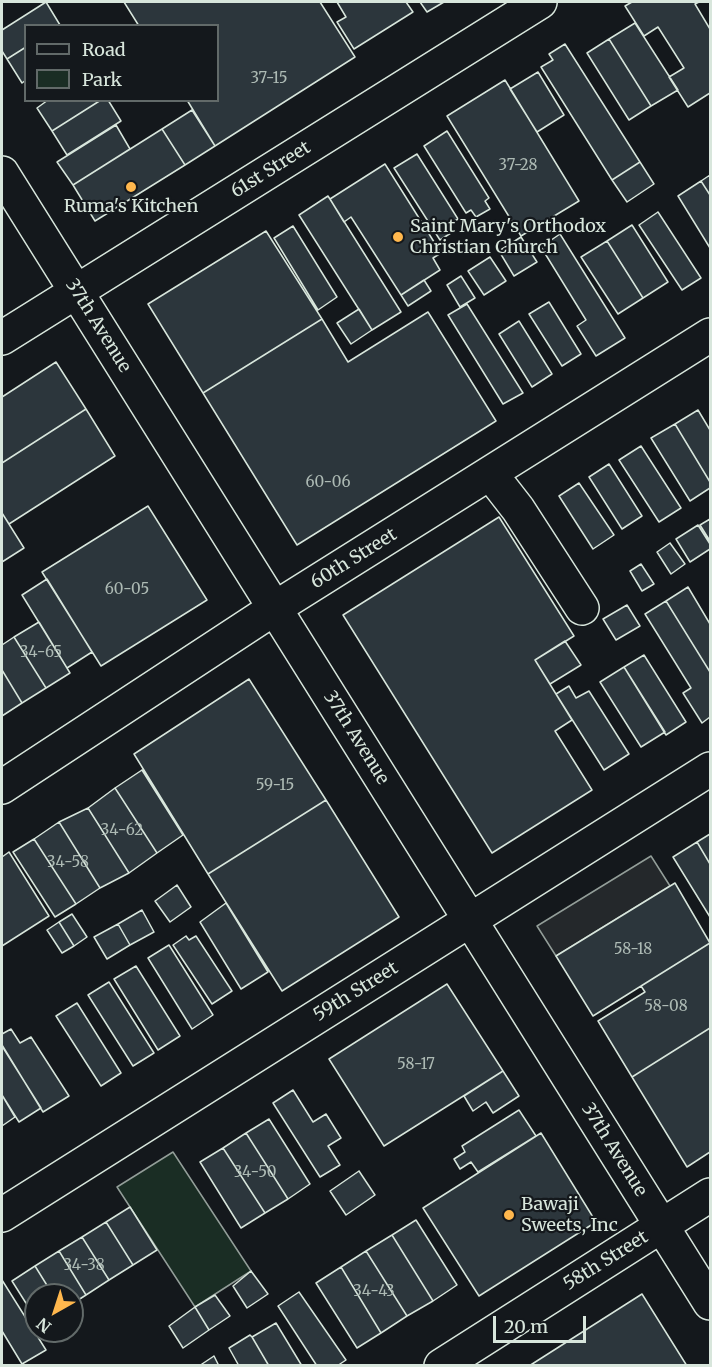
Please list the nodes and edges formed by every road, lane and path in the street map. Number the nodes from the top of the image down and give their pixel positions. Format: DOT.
graph roads {
  1 [pos="540,2"];
  2 [pos="2,173"];
  3 [pos="76,292"];
  4 [pos="711,335"];
  5 [pos="2,338"];
  6 [pos="490,473"];
  7 [pos="275,608"];
  8 [pos="582,608"];
  9 [pos="711,769"];
  10 [pos="2,787"];
  11 [pos="470,921"];
  12 [pos="711,1194"];
  13 [pos="2,1215"];
  14 [pos="661,1225"];
  15 [pos="711,1303"];
  16 [pos="441,1365"];
  1 -- 3 [label="street, 61st Street"];
  2 -- 3 [label="street, 37th Avenue"];
  3 -- 5 [label="street, 61st Street"];
  3 -- 7 [label="street, 37th Avenue"];
  4 -- 6 [label="street, 60th Street"];
  6 -- 7 [label="street, 60th Street"];
  6 -- 8 [label="street"];
  7 -- 10 [label="street, 60th Street"];
  7 -- 11 [label="street, 37th Avenue"];
  9 -- 11 [label="street, 59th Street"];
  11 -- 13 [label="street, 59th Street"];
  11 -- 14 [label="street, 37th Avenue"];
  12 -- 14 [label="street, 58th Street"];
  14 -- 15 [label="street, 37th Avenue"];
  14 -- 16 [label="street, 58th Street"];
}
